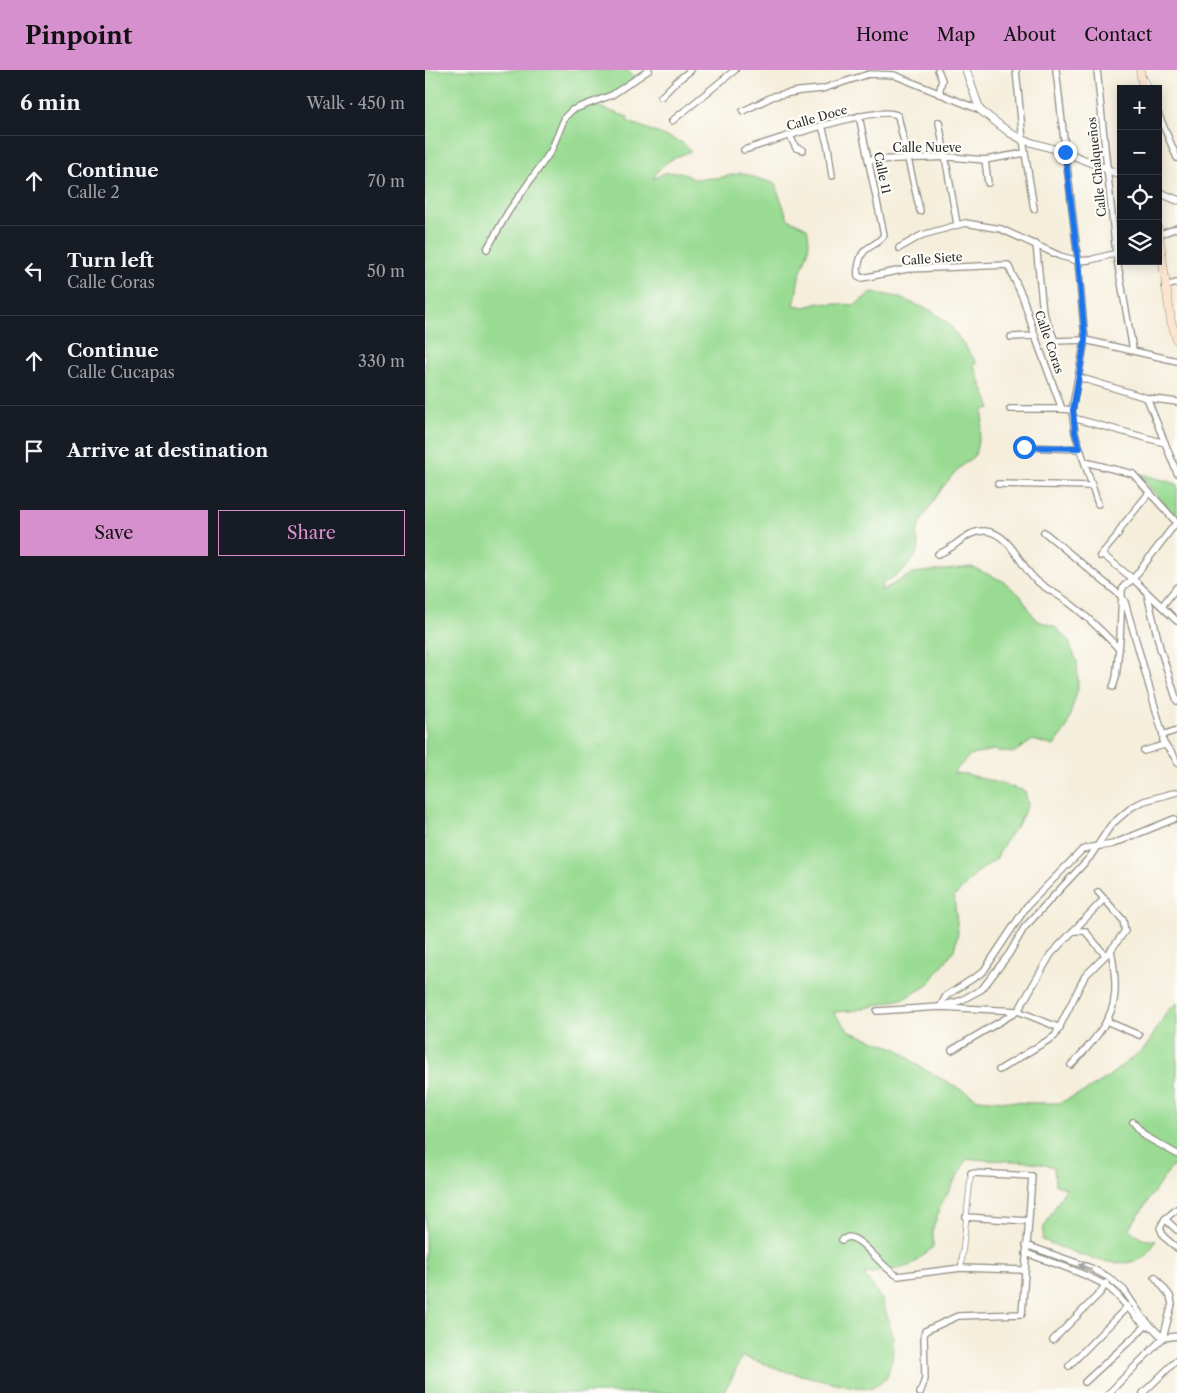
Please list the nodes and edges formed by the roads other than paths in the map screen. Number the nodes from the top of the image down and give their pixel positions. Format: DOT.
graph roads {
  1 [pos="649,70"];
  2 [pos="691,70"];
  3 [pos="735,70"];
  4 [pos="938,70"];
  5 [pos="966,70"];
  6 [pos="1016,70"];
  7 [pos="1055,70"];
  8 [pos="1097,70"];
  9 [pos="1141,71"];
  10 [pos="1143,85"];
  11 [pos="1146,85"];
  12 [pos="939,94"];
  13 [pos="661,97"];
  14 [pos="980,110"];
  15 [pos="743,111"];
  16 [pos="859,116"];
  17 [pos="672,121"];
  18 [pos="939,122"];
  19 [pos="1162,122"];
  20 [pos="822,126"];
  21 [pos="790,136"];
  22 [pos="1023,140"];
  23 [pos="744,150"];
  24 [pos="803,150"];
  25 [pos="1065,152"];
  26 [pos="1025,153"];
  27 [pos="907,157"];
  28 [pos="945,158"];
  29 [pos="1177,158"];
  30 [pos="869,160"];
  31 [pos="985,160"];
  32 [pos="1108,170"];
  33 [pos="1117,173"];
  34 [pos="832,176"];
  35 [pos="988,183"];
  36 [pos="1162,194"];
  37 [pos="1177,200"];
  38 [pos="1034,209"];
  39 [pos="920,211"];
  40 [pos="957,224"];
  41 [pos="1177,228"];
  42 [pos="1162,231"];
  43 [pos="1117,238"];
  44 [pos="1036,244"];
  45 [pos="899,248"];
  46 [pos="487,249"];
  47 [pos="1117,253"];
  48 [pos="1162,259"];
  49 [pos="1078,261"];
  50 [pos="1009,265"];
  51 [pos="1121,265"];
  52 [pos="858,276"];
  53 [pos="1177,283"];
  54 [pos="1165,286"];
  55 [pos="1035,336"];
  56 [pos="1011,337"];
  57 [pos="1085,340"];
  58 [pos="1177,340"];
  59 [pos="1133,350"];
  60 [pos="1177,361"];
  61 [pos="1078,377"];
  62 [pos="1147,398"];
  63 [pos="1177,402"];
  64 [pos="1010,409"];
  65 [pos="1062,409"];
  66 [pos="1073,410"];
  67 [pos="1073,418"];
  68 [pos="1165,443"];
  69 [pos="1024,447"];
  70 [pos="1080,448"];
  71 [pos="1085,462"];
  72 [pos="1177,473"];
  73 [pos="998,484"];
  74 [pos="1092,486"];
  75 [pos="1149,493"];
  76 [pos="1098,504"];
  77 [pos="1177,523"];
  78 [pos="1044,532"];
  79 [pos="938,554"];
  80 [pos="1133,579"];
  81 [pos="1177,587"];
  82 [pos="1147,593"];
  83 [pos="1121,596"];
  84 [pos="1162,606"];
  85 [pos="1177,621"];
  86 [pos="1119,649"];
  87 [pos="1113,687"];
  88 [pos="1177,700"];
  89 [pos="1177,730"];
  90 [pos="1163,735"];
  91 [pos="1164,745"];
  92 [pos="1144,751"];
  93 [pos="1177,763"];
  94 [pos="1177,792"];
  95 [pos="1174,819"];
  96 [pos="1099,844"];
  97 [pos="1043,890"];
  98 [pos="1098,892"];
  99 [pos="1052,897"];
  100 [pos="1104,899"];
  101 [pos="1071,932"];
  102 [pos="1111,950"];
  103 [pos="1105,955"];
  104 [pos="942,1007"];
  105 [pos="877,1011"];
  106 [pos="1018,1011"];
  107 [pos="1106,1021"];
  108 [pos="1060,1028"];
  109 [pos="1139,1035"];
  110 [pos="952,1050"];
  111 [pos="1071,1065"];
  112 [pos="999,1070"];
  113 [pos="1133,1122"];
  114 [pos="1177,1154"];
  115 [pos="971,1173"];
  116 [pos="1177,1209"];
  117 [pos="966,1217"];
  118 [pos="1165,1219"];
  119 [pos="1028,1221"];
  120 [pos="1176,1227"];
  121 [pos="842,1240"];
  122 [pos="1026,1246"];
  123 [pos="1177,1248"];
  124 [pos="1026,1253"];
  125 [pos="961,1268"];
  126 [pos="1024,1270"];
  127 [pos="1108,1277"];
  128 [pos="1155,1277"];
  129 [pos="1105,1285"];
  130 [pos="1128,1306"];
  131 [pos="1149,1325"];
  132 [pos="1177,1337"];
  133 [pos="1163,1338"];
  134 [pos="1053,1340"];
  135 [pos="1177,1360"];
  136 [pos="1069,1366"];
  137 [pos="1085,1382"];
  138 [pos="920,1393"];
  139 [pos="1109,1393"];
  140 [pos="1143,1393"];
  1 -- 46 [label="street"];
  2 -- 13 [label="street"];
  3 -- 17 [label="street"];
  4 -- 12 [label="street"];
  5 -- 14 [label="street"];
  6 -- 22 [label="street"];
  7 -- 25 [label="street"];
  8 -- 32 [label="street, Calle Chalqueños"];
  9 -- 10 [label="main road"];
  9 -- 11 [label="street"];
  12 -- 14 [label="street"];
  12 -- 15 [label="street"];
  14 -- 22 [label="street"];
  16 -- 20 [label="street, Calle Doce"];
  16 -- 27 [label="street, Calle Doce"];
  16 -- 30 [label="street, Calle 11"];
  18 -- 28 [label="street"];
  19 -- 29 [label="street"];
  20 -- 21 [label="street, Calle Doce"];
  20 -- 34 [label="street"];
  21 -- 23 [label="street, Calle Doce"];
  21 -- 24 [label="street"];
  22 -- 25 [label="street"];
  22 -- 26 [label="street"];
  25 -- 32 [label="street"];
  25 -- 49 [label="street"];
  26 -- 31 [label="street, Calle Nueve"];
  26 -- 38 [label="street"];
  27 -- 28 [label="street, Calle Nueve"];
  27 -- 30 [label="street, Calle Nueve"];
  27 -- 39 [label="street"];
  28 -- 31 [label="street, Calle Nueve"];
  28 -- 40 [label="street"];
  30 -- 52 [label="street, Calle 11"];
  31 -- 35 [label="street"];
  32 -- 33 [label="street"];
  32 -- 43 [label="street, Calle Chalqueños"];
  36 -- 37 [label="street"];
  40 -- 44 [label="street"];
  40 -- 45 [label="street"];
  41 -- 42 [label="street"];
  44 -- 49 [label="street"];
  44 -- 57 [label="street, Calle Coras"];
  47 -- 49 [label="street"];
  48 -- 54 [label="main road"];
  49 -- 57 [label="street"];
  50 -- 52 [label="street, Calle Siete"];
  50 -- 55 [label="street, Calle Coras"];
  51 -- 59 [label="street, Calle Chalqueños"];
  53 -- 54 [label="street"];
  54 -- 58 [label="main road"];
  55 -- 56 [label="street"];
  55 -- 65 [label="street, Calle Coras"];
  57 -- 59 [label="street"];
  57 -- 61 [label="street"];
  59 -- 60 [label="street"];
  61 -- 62 [label="street"];
  61 -- 66 [label="street"];
  62 -- 63 [label="street"];
  62 -- 68 [label="street"];
  64 -- 65 [label="street"];
  65 -- 66 [label="street"];
  66 -- 67 [label="street"];
  67 -- 68 [label="street"];
  67 -- 70 [label="street"];
  68 -- 72 [label="street"];
  69 -- 70 [label="street"];
  70 -- 71 [label="street"];
  71 -- 74 [label="street"];
  71 -- 75 [label="street"];
  73 -- 74 [label="street"];
  74 -- 76 [label="street"];
  75 -- 77 [label="street"];
  75 -- 80 [label="street"];
  77 -- 80 [label="street"];
  78 -- 83 [label="street"];
  79 -- 86 [label="street"];
  80 -- 82 [label="street"];
  80 -- 83 [label="street"];
  81 -- 84 [label="street"];
  82 -- 84 [label="street"];
  82 -- 88 [label="street"];
  83 -- 86 [label="street"];
  83 -- 90 [label="street"];
  84 -- 85 [label="street"];
  86 -- 87 [label="street"];
  89 -- 90 [label="street"];
  90 -- 91 [label="street"];
  91 -- 92 [label="street"];
  91 -- 93 [label="street"];
  94 -- 96 [label="street"];
  95 -- 96 [label="street"];
  96 -- 97 [label="street"];
  96 -- 99 [label="street"];
  97 -- 99 [label="street"];
  97 -- 104 [label="street"];
  98 -- 100 [label="street"];
  99 -- 104 [label="street"];
  100 -- 101 [label="street"];
  100 -- 102 [label="street"];
  101 -- 103 [label="street"];
  101 -- 106 [label="street"];
  102 -- 103 [label="street"];
  102 -- 107 [label="street"];
  103 -- 108 [label="street"];
  104 -- 105 [label="street"];
  104 -- 106 [label="street"];
  106 -- 108 [label="street"];
  106 -- 110 [label="street"];
  107 -- 109 [label="street"];
  107 -- 111 [label="street"];
  108 -- 112 [label="street"];
  113 -- 114 [label="street"];
  115 -- 117 [label="street"];
  115 -- 119 [label="street"];
  116 -- 118 [label="street"];
  117 -- 119 [label="street"];
  117 -- 125 [label="street"];
  118 -- 120 [label="street"];
  118 -- 123 [label="street"];
  119 -- 122 [label="street"];
  121 -- 125 [label="street"];
  122 -- 124 [label="street"];
  127 -- 122 [label="street, one-way"];
  124 -- 126 [label="street"];
  124 -- 129 [label="street"];
  125 -- 126 [label="street"];
  126 -- 138 [label="street"];
  127 -- 129 [label="street"];
  127 -- 131 [label="street"];
  128 -- 133 [label="street"];
  129 -- 130 [label="street"];
  129 -- 134 [label="street"];
  130 -- 131 [label="street"];
  130 -- 136 [label="street"];
  131 -- 133 [label="street"];
  131 -- 137 [label="street"];
  132 -- 133 [label="street"];
  133 -- 139 [label="street"];
  135 -- 140 [label="street"];
}
